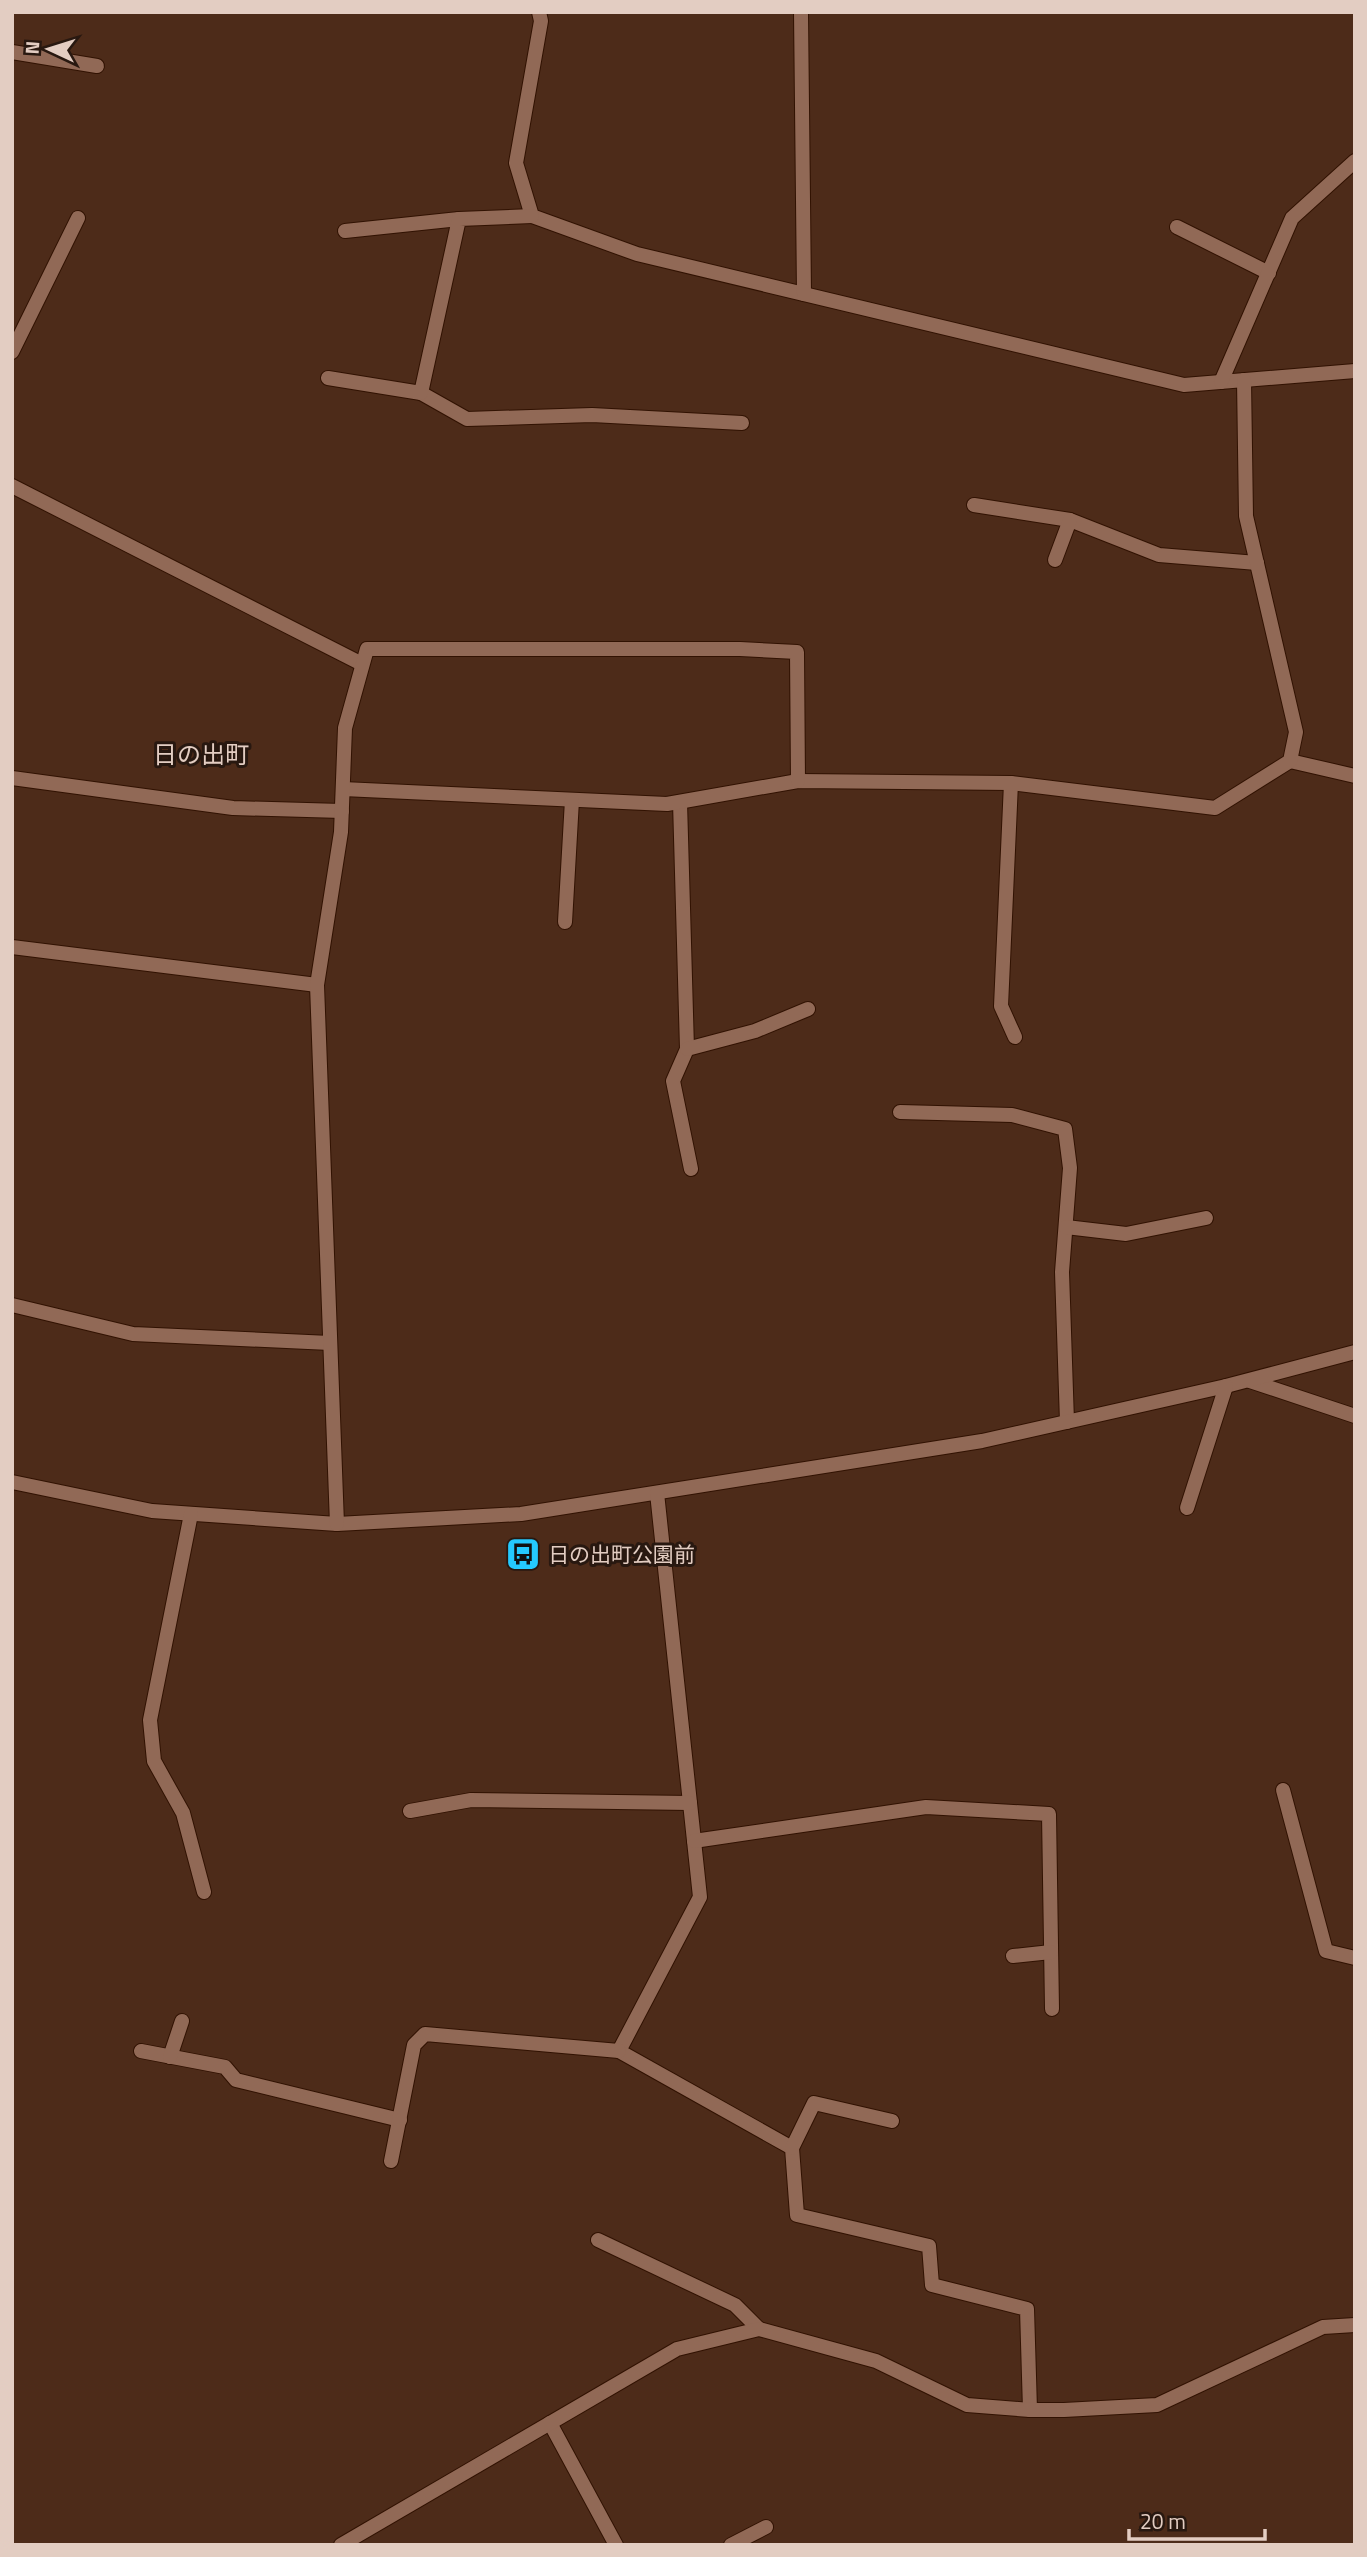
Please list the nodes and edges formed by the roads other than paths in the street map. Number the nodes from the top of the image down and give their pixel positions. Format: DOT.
graph roads {
  1 [pos="539,12"];
  2 [pos="801,12"];
  3 [pos="12,52"];
  4 [pos="97,66"];
  5 [pos="1355,161"];
  6 [pos="532,216"];
  7 [pos="78,218"];
  8 [pos="459,219"];
  9 [pos="1177,228"];
  10 [pos="345,231"];
  11 [pos="1269,274"];
  12 [pos="804,294"];
  13 [pos="12,352"];
  14 [pos="1355,371"];
  15 [pos="328,378"];
  16 [pos="1244,380"];
  17 [pos="1221,382"];
  18 [pos="421,393"];
  19 [pos="742,423"];
  20 [pos="12,486"];
  21 [pos="974,505"];
  22 [pos="1070,520"];
  23 [pos="1055,559"];
  24 [pos="1257,564"];
  25 [pos="362,664"];
  26 [pos="1290,761"];
  27 [pos="1355,776"];
  28 [pos="12,778"];
  29 [pos="798,781"];
  30 [pos="1011,783"];
  31 [pos="343,789"];
  32 [pos="572,800"];
  33 [pos="680,802"];
  34 [pos="342,811"];
  35 [pos="565,922"];
  36 [pos="12,947"];
  37 [pos="317,985"];
  38 [pos="808,1009"];
  39 [pos="1015,1037"];
  40 [pos="687,1049"];
  41 [pos="900,1112"];
  42 [pos="691,1169"];
  43 [pos="1206,1218"];
  44 [pos="1066,1227"];
  45 [pos="12,1305"];
  46 [pos="330,1343"];
  47 [pos="1355,1352"];
  48 [pos="1249,1380"];
  49 [pos="1226,1386"];
  50 [pos="1355,1416"];
  51 [pos="1067,1422"];
  52 [pos="12,1482"];
  53 [pos="657,1493"];
  54 [pos="1188,1508"];
  55 [pos="191,1514"];
  56 [pos="337,1524"];
  57 [pos="1283,1790"];
  58 [pos="690,1803"];
  59 [pos="410,1811"];
  60 [pos="694,1840"];
  61 [pos="204,1892"];
  62 [pos="1051,1952"];
  63 [pos="1013,1955"];
  64 [pos="1355,1958"];
  65 [pos="1052,2009"];
  66 [pos="182,2021"];
  67 [pos="141,2051"];
  68 [pos="619,2051"];
  69 [pos="170,2057"];
  70 [pos="400,2120"];
  71 [pos="892,2122"];
  72 [pos="792,2148"];
  73 [pos="391,2161"];
  74 [pos="598,2240"];
  75 [pos="1355,2325"];
  76 [pos="759,2329"];
  77 [pos="1030,2410"];
  78 [pos="550,2423"];
  79 [pos="766,2527"];
  80 [pos="341,2545"];
  81 [pos="616,2545"];
  82 [pos="731,2545"];
  1 -- 6 [label="street"];
  2 -- 12 [label="street"];
  3 -- 4 [label="street"];
  5 -- 11 [label="street"];
  6 -- 8 [label="street"];
  6 -- 12 [label="street"];
  7 -- 13 [label="street"];
  8 -- 10 [label="street"];
  8 -- 18 [label="street"];
  9 -- 11 [label="street"];
  11 -- 17 [label="street"];
  12 -- 17 [label="street"];
  14 -- 16 [label="street"];
  15 -- 18 [label="street"];
  16 -- 17 [label="street"];
  16 -- 24 [label="street"];
  18 -- 19 [label="street"];
  20 -- 25 [label="street"];
  21 -- 22 [label="street"];
  22 -- 23 [label="street"];
  22 -- 24 [label="street"];
  24 -- 26 [label="street"];
  25 -- 29 [label="street"];
  25 -- 31 [label="street"];
  26 -- 27 [label="street"];
  26 -- 30 [label="street"];
  28 -- 34 [label="street"];
  29 -- 30 [label="street"];
  29 -- 33 [label="street"];
  30 -- 39 [label="street"];
  31 -- 32 [label="street"];
  31 -- 34 [label="street"];
  32 -- 33 [label="street"];
  32 -- 35 [label="street"];
  33 -- 40 [label="street"];
  34 -- 37 [label="street"];
  36 -- 37 [label="street"];
  37 -- 46 [label="street"];
  38 -- 40 [label="street"];
  40 -- 42 [label="street"];
  41 -- 44 [label="street"];
  43 -- 44 [label="street"];
  44 -- 51 [label="street"];
  45 -- 46 [label="street"];
  46 -- 56 [label="street"];
  47 -- 48 [label="street"];
  48 -- 49 [label="street"];
  48 -- 50 [label="street"];
  49 -- 51 [label="street"];
  49 -- 54 [label="street"];
  51 -- 53 [label="street"];
  52 -- 55 [label="street"];
  53 -- 56 [label="street"];
  53 -- 58 [label="street"];
  55 -- 56 [label="street"];
  55 -- 61 [label="street"];
  57 -- 64 [label="street"];
  58 -- 59 [label="street"];
  58 -- 60 [label="street"];
  60 -- 62 [label="street"];
  60 -- 68 [label="street"];
  62 -- 63 [label="street"];
  62 -- 65 [label="street"];
  66 -- 69 [label="street"];
  67 -- 69 [label="street"];
  68 -- 70 [label="street"];
  68 -- 72 [label="street"];
  69 -- 70 [label="street"];
  70 -- 73 [label="street"];
  71 -- 72 [label="street"];
  72 -- 77 [label="street"];
  74 -- 76 [label="street"];
  75 -- 77 [label="street"];
  76 -- 77 [label="street"];
  76 -- 78 [label="street"];
  78 -- 80 [label="street"];
  78 -- 81 [label="street"];
  79 -- 82 [label="street"];
}
